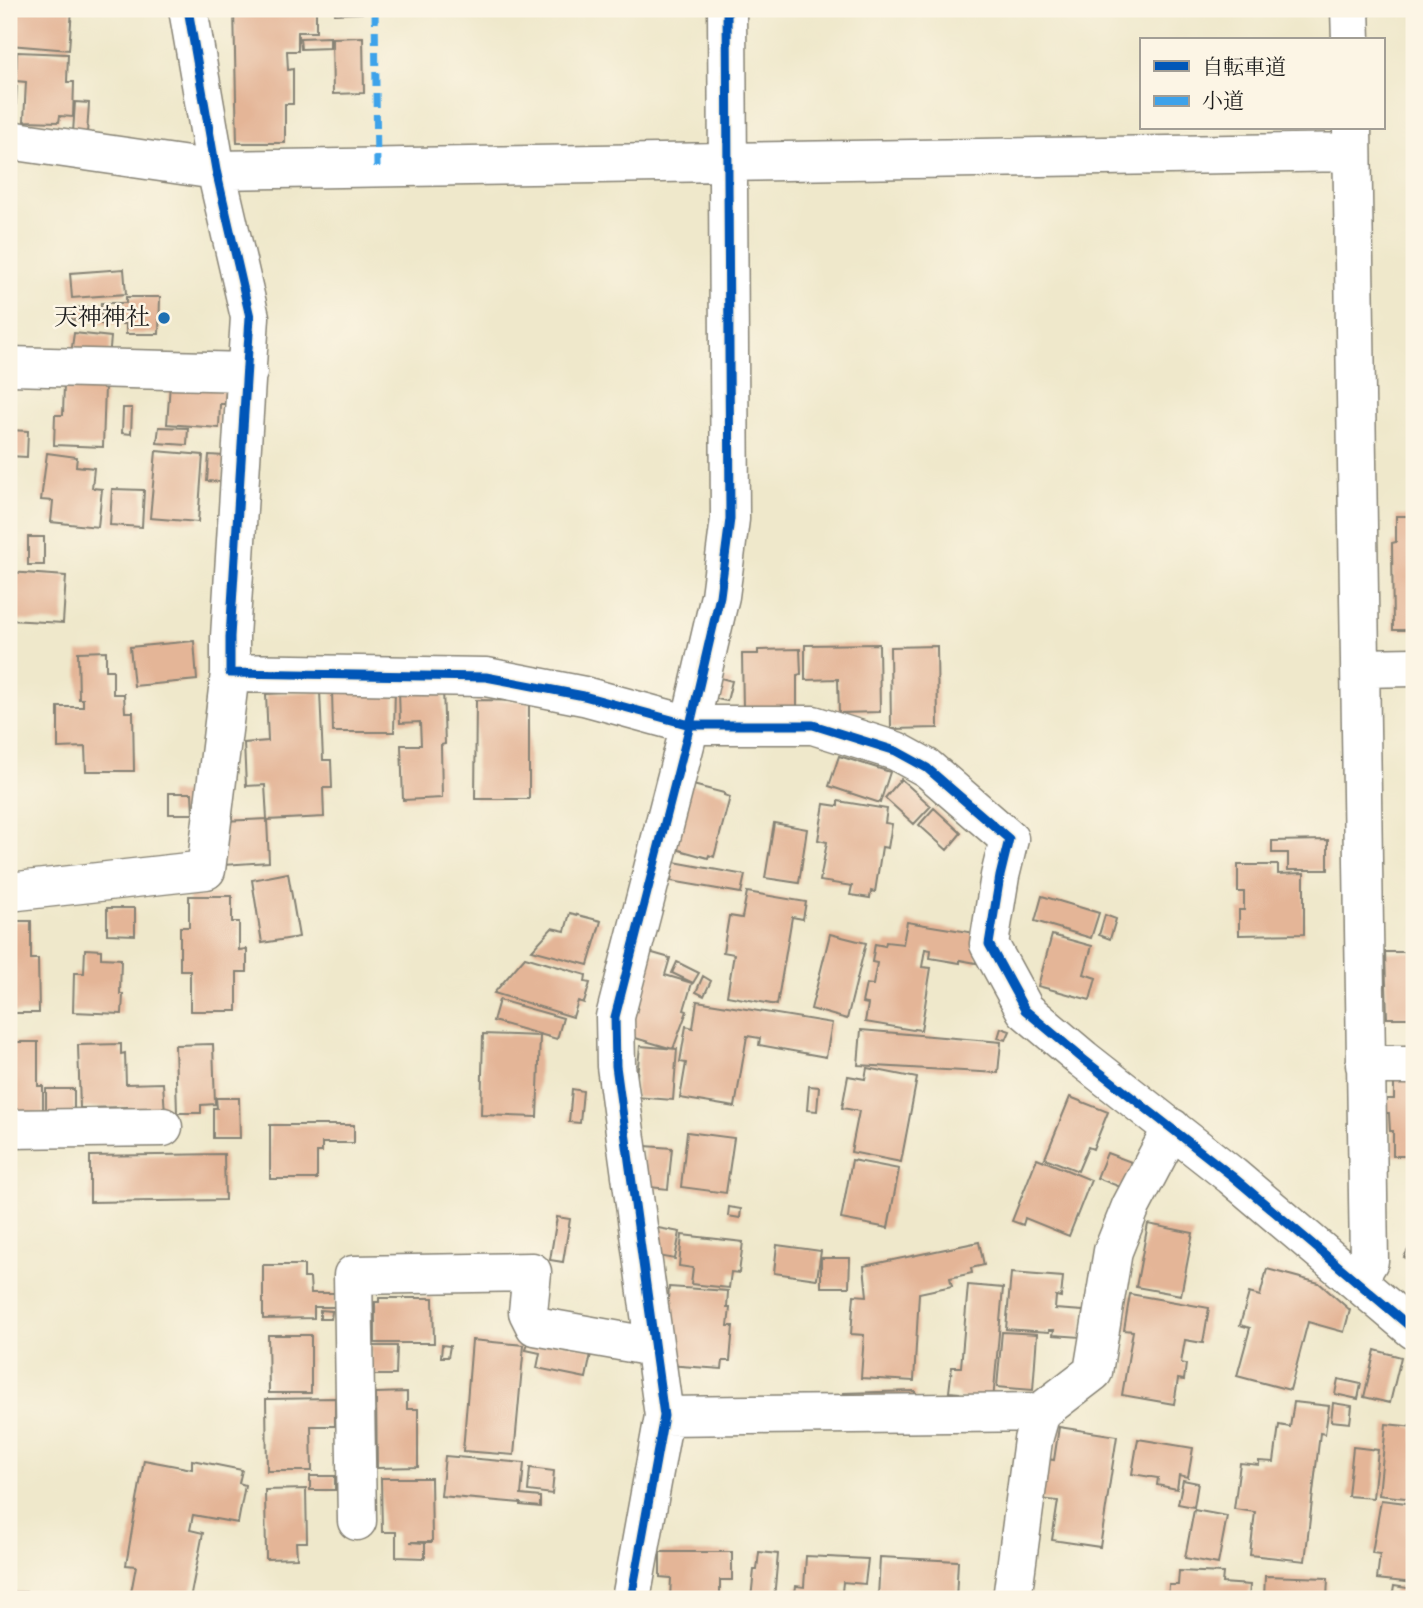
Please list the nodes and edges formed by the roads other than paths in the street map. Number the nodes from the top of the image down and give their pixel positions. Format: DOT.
graph roads {
  1 [pos="188,9"];
  2 [pos="727,9"];
  3 [pos="1350,9"];
  4 [pos="1351,38"];
  5 [pos="9,140"];
  6 [pos="1352,140"];
  7 [pos="729,161"];
  8 [pos="216,170"];
  9 [pos="9,366"];
  10 [pos="248,372"];
  11 [pos="1414,667"];
  12 [pos="1360,668"];
  13 [pos="230,673"];
  14 [pos="690,725"];
  15 [pos="9,892"];
  16 [pos="1365,1065"];
  17 [pos="1414,1065"];
  18 [pos="163,1127"];
  19 [pos="1172,1128"];
  20 [pos="9,1129"];
  21 [pos="1357,1281"];
  22 [pos="1414,1329"];
  23 [pos="654,1348"];
  24 [pos="1041,1412"];
  25 [pos="664,1416"];
  26 [pos="357,1521"];
  27 [pos="631,1599"];
  28 [pos="1012,1599"];
  1 -- 8 [label="street"];
  2 -- 7 [label="street"];
  3 -- 4 [label="street"];
  5 -- 8 [label="street"];
  6 -- 7 [label="street"];
  6 -- 12 [label="street"];
  7 -- 8 [label="street"];
  7 -- 14 [label="street"];
  8 -- 10 [label="street"];
  9 -- 10 [label="street"];
  10 -- 13 [label="street"];
  11 -- 12 [label="street"];
  12 -- 16 [label="street"];
  13 -- 14 [label="street"];
  13 -- 15 [label="street"];
  14 -- 19 [label="street"];
  14 -- 23 [label="street"];
  16 -- 17 [label="street"];
  16 -- 21 [label="street"];
  18 -- 20 [label="street"];
  19 -- 21 [label="street"];
  19 -- 24 [label="street"];
  21 -- 22 [label="street"];
  23 -- 25 [label="street"];
  23 -- 26 [label="street"];
  24 -- 25 [label="street"];
  24 -- 28 [label="street"];
  25 -- 27 [label="street"];
}
